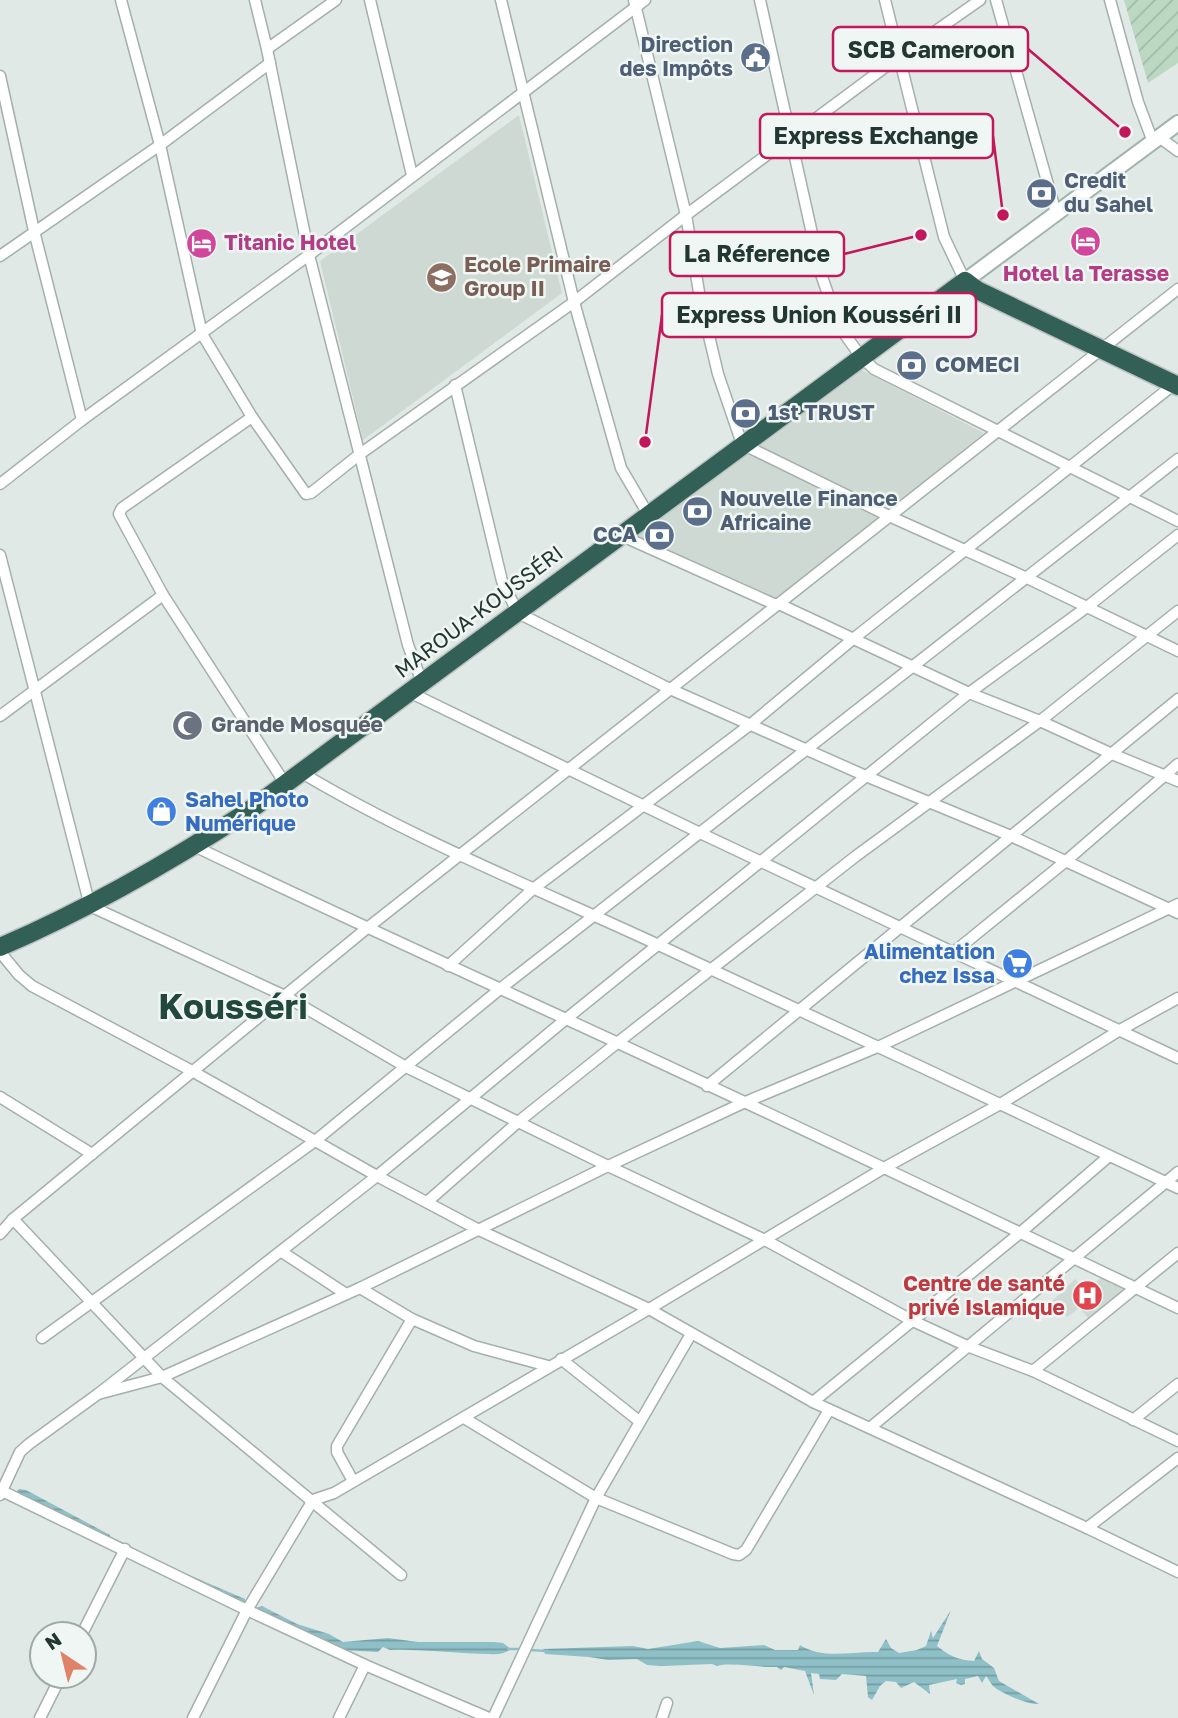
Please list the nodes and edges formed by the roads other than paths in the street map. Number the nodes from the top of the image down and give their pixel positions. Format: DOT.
graph roads {
  1 [pos="121,0"];
  2 [pos="254,0"];
  3 [pos="336,0"];
  4 [pos="370,0"];
  5 [pos="501,0"];
  6 [pos="760,0"];
  7 [pos="886,0"];
  8 [pos="980,0"];
  9 [pos="996,0"];
  10 [pos="1110,0"];
  11 [pos="638,2"];
  12 [pos="267,49"];
  13 [pos="900,56"];
  14 [pos="270,63"];
  15 [pos="0,76"];
  16 [pos="521,92"];
  17 [pos="1178,123"];
  18 [pos="791,137"];
  19 [pos="1156,139"];
  20 [pos="160,145"];
  21 [pos="1178,151"];
  22 [pos="412,175"];
  23 [pos="1056,213"];
  24 [pos="686,215"];
  25 [pos="34,232"];
  26 [pos="309,255"];
  27 [pos="0,256"];
  28 [pos="965,281"];
  29 [pos="1178,289"];
  30 [pos="574,302"];
  31 [pos="202,334"];
  32 [pos="1101,349"];
  33 [pos="861,357"];
  34 [pos="1177,384"];
  35 [pos="455,385"];
  36 [pos="253,417"];
  37 [pos="82,420"];
  38 [pos="998,431"];
  39 [pos="742,444"];
  40 [pos="360,454"];
  41 [pos="1178,459"];
  42 [pos="1070,468"];
  43 [pos="1,482"];
  44 [pos="1130,498"];
  45 [pos="648,514"];
  46 [pos="889,516"];
  47 [pos="1178,521"];
  48 [pos="620,535"];
  49 [pos="1178,536"];
  50 [pos="966,549"];
  51 [pos="0,555"];
  52 [pos="1027,578"];
  53 [pos="163,595"];
  54 [pos="779,604"];
  55 [pos="1087,607"];
  56 [pos="1178,611"];
  57 [pos="518,613"];
  58 [pos="1147,635"];
  59 [pos="853,639"];
  60 [pos="1178,651"];
  61 [pos="912,666"];
  62 [pos="416,687"];
  63 [pos="35,688"];
  64 [pos="670,689"];
  65 [pos="969,693"];
  66 [pos="1178,699"];
  67 [pos="0,716"];
  68 [pos="1040,721"];
  69 [pos="751,724"];
  70 [pos="806,750"];
  71 [pos="1112,754"];
  72 [pos="1178,764"];
  73 [pos="568,770"];
  74 [pos="302,773"];
  75 [pos="1166,774"];
  76 [pos="868,777"];
  77 [pos="1178,781"];
  78 [pos="286,785"];
  79 [pos="930,803"];
  80 [pos="642,806"];
  81 [pos="700,833"];
  82 [pos="1011,836"];
  83 [pos="194,846"];
  84 [pos="461,854"];
  85 [pos="763,861"];
  86 [pos="1066,861"];
  87 [pos="816,888"];
  88 [pos="533,889"];
  89 [pos="90,906"];
  90 [pos="1175,909"];
  91 [pos="594,915"];
  92 [pos="900,928"];
  93 [pos="366,929"];
  94 [pos="657,944"];
  95 [pos="0,949"];
  96 [pos="954,952"];
  97 [pos="448,966"];
  98 [pos="712,970"];
  99 [pos="1017,981"];
  100 [pos="499,989"];
  101 [pos="285,996"];
  102 [pos="1178,998"];
  103 [pos="800,1010"];
  104 [pos="566,1019"];
  105 [pos="1120,1030"];
  106 [pos="617,1043"];
  107 [pos="880,1046"];
  108 [pos="1178,1058"];
  109 [pos="406,1067"];
  110 [pos="192,1071"];
  111 [pos="707,1086"];
  112 [pos="0,1097"];
  113 [pos="470,1097"];
  114 [pos="743,1103"];
  115 [pos="1002,1103"];
  116 [pos="518,1122"];
  117 [pos="315,1142"];
  118 [pos="92,1154"];
  119 [pos="1108,1157"];
  120 [pos="608,1166"];
  121 [pos="884,1168"];
  122 [pos="1178,1172"];
  123 [pos="377,1176"];
  124 [pos="1165,1181"];
  125 [pos="1178,1188"];
  126 [pos="427,1202"];
  127 [pos="13,1219"];
  128 [pos="479,1230"];
  129 [pos="0,1233"];
  130 [pos="1020,1233"];
  131 [pos="765,1240"];
  132 [pos="282,1252"];
  133 [pos="1178,1253"];
  134 [pos="1073,1258"];
  135 [pos="1134,1287"];
  136 [pos="360,1288"];
  137 [pos="346,1294"];
  138 [pos="91,1302"];
  139 [pos="1178,1308"];
  140 [pos="649,1309"];
  141 [pos="412,1318"];
  142 [pos="913,1321"];
  143 [pos="691,1334"];
  144 [pos="42,1338"];
  145 [pos="967,1346"];
  146 [pos="144,1359"];
  147 [pos="561,1359"];
  148 [pos="548,1366"];
  149 [pos="1033,1371"];
  150 [pos="162,1377"];
  151 [pos="1178,1384"];
  152 [pos="98,1394"];
  153 [pos="813,1402"];
  154 [pos="829,1410"];
  155 [pos="464,1418"];
  156 [pos="1133,1420"];
  157 [pos="639,1421"];
  158 [pos="871,1427"];
  159 [pos="1178,1441"];
  160 [pos="1178,1458"];
  161 [pos="353,1481"];
  162 [pos="2,1491"];
  163 [pos="596,1498"];
  164 [pos="313,1500"];
  165 [pos="1087,1528"];
  166 [pos="125,1549"];
  167 [pos="1178,1572"];
  168 [pos="401,1575"];
  169 [pos="247,1610"];
  170 [pos="89,1620"];
  171 [pos="365,1665"];
  172 [pos="54,1690"];
  173 [pos="667,1703"];
  174 [pos="40,1718"];
  175 [pos="193,1718"];
  176 [pos="339,1718"];
  177 [pos="491,1718"];
  178 [pos="662,1718"];
  1 -- 20 [label="street"];
  2 -- 12 [label="street"];
  3 -- 12 [label="street"];
  4 -- 22 [label="street"];
  5 -- 16 [label="street"];
  6 -- 18 [label="street"];
  7 -- 13 [label="street"];
  8 -- 13 [label="street"];
  9 -- 23 [label="street"];
  10 -- 19 [label="street"];
  11 -- 16 [label="street"];
  11 -- 24 [label="street"];
  12 -- 14 [label="street"];
  13 -- 18 [label="street"];
  13 -- 28 [label="street"];
  14 -- 20 [label="street"];
  14 -- 26 [label="street"];
  15 -- 25 [label="street"];
  16 -- 22 [label="street"];
  16 -- 30 [label="street"];
  17 -- 19 [label="street"];
  18 -- 24 [label="street"];
  18 -- 33 [label="street"];
  19 -- 21 [label="street"];
  19 -- 23 [label="street"];
  20 -- 25 [label="street"];
  20 -- 31 [label="street"];
  22 -- 26 [label="street"];
  23 -- 28 [label="street"];
  24 -- 30 [label="street"];
  24 -- 39 [label="street"];
  25 -- 27 [label="street"];
  25 -- 37 [label="street"];
  26 -- 31 [label="street"];
  26 -- 40 [label="street"];
  28 -- 32 [label="highway"];
  28 -- 33 [label="highway, MAROUA-KOUSSÉRI"];
  29 -- 32 [label="street"];
  30 -- 35 [label="street"];
  30 -- 45 [label="street"];
  31 -- 36 [label="street"];
  31 -- 37 [label="street"];
  32 -- 34 [label="highway"];
  32 -- 38 [label="street"];
  33 -- 38 [label="street"];
  33 -- 39 [label="highway, MAROUA-KOUSSÉRI"];
  34 -- 42 [label="street"];
  35 -- 40 [label="street"];
  35 -- 57 [label="street"];
  36 -- 40 [label="street"];
  36 -- 53 [label="street"];
  37 -- 43 [label="street"];
  38 -- 42 [label="street"];
  38 -- 46 [label="street"];
  39 -- 45 [label="highway, MAROUA-KOUSSÉRI"];
  39 -- 46 [label="street"];
  40 -- 62 [label="street"];
  41 -- 44 [label="street"];
  42 -- 44 [label="street"];
  42 -- 50 [label="street"];
  44 -- 47 [label="street"];
  44 -- 52 [label="street"];
  45 -- 48 [label="highway, MAROUA-KOUSSÉRI"];
  46 -- 50 [label="street"];
  46 -- 54 [label="street"];
  48 -- 54 [label="street"];
  48 -- 57 [label="highway, MAROUA-KOUSSÉRI"];
  49 -- 55 [label="street"];
  50 -- 52 [label="street"];
  50 -- 59 [label="street"];
  51 -- 63 [label="street"];
  52 -- 55 [label="street"];
  52 -- 61 [label="street"];
  53 -- 63 [label="street"];
  53 -- 78 [label="street"];
  54 -- 59 [label="street"];
  54 -- 64 [label="street"];
  55 -- 58 [label="street"];
  55 -- 65 [label="street"];
  56 -- 58 [label="street"];
  57 -- 62 [label="highway, MAROUA-KOUSSÉRI"];
  57 -- 64 [label="street"];
  58 -- 60 [label="street"];
  58 -- 68 [label="street"];
  59 -- 61 [label="street"];
  59 -- 69 [label="street"];
  61 -- 65 [label="street"];
  61 -- 70 [label="street"];
  62 -- 73 [label="street"];
  62 -- 74 [label="highway, MAROUA-KOUSSÉRI"];
  63 -- 67 [label="street"];
  63 -- 89 [label="street"];
  64 -- 69 [label="street"];
  64 -- 73 [label="street"];
  65 -- 68 [label="street"];
  65 -- 76 [label="street"];
  66 -- 71 [label="street"];
  68 -- 71 [label="street"];
  68 -- 79 [label="street"];
  69 -- 70 [label="street"];
  69 -- 80 [label="street"];
  70 -- 76 [label="street"];
  70 -- 81 [label="street"];
  71 -- 75 [label="street"];
  71 -- 82 [label="street"];
  72 -- 75 [label="street"];
  73 -- 80 [label="street"];
  73 -- 84 [label="street"];
  74 -- 78 [label="highway, MAROUA-KOUSSÉRI"];
  74 -- 84 [label="street"];
  75 -- 77 [label="street"];
  75 -- 86 [label="street"];
  76 -- 79 [label="street"];
  76 -- 85 [label="street"];
  78 -- 83 [label="highway, MAROUA-KOUSSÉRI"];
  79 -- 82 [label="street"];
  79 -- 87 [label="street"];
  80 -- 81 [label="street"];
  80 -- 88 [label="street"];
  81 -- 85 [label="street"];
  81 -- 91 [label="street"];
  82 -- 86 [label="street"];
  82 -- 92 [label="street"];
  83 -- 89 [label="highway, MAROUA-KOUSSÉRI"];
  83 -- 93 [label="street"];
  84 -- 88 [label="street"];
  84 -- 93 [label="street"];
  85 -- 87 [label="street"];
  85 -- 94 [label="street"];
  86 -- 90 [label="street"];
  86 -- 96 [label="street"];
  87 -- 92 [label="street"];
  87 -- 98 [label="street"];
  88 -- 91 [label="street"];
  88 -- 97 [label="street"];
  89 -- 95 [label="highway, MAROUA-KOUSSÉRI"];
  89 -- 101 [label="street"];
  90 -- 99 [label="street"];
  91 -- 94 [label="street"];
  91 -- 100 [label="street"];
  92 -- 96 [label="street"];
  92 -- 103 [label="street"];
  93 -- 97 [label="street"];
  93 -- 101 [label="street"];
  94 -- 98 [label="street"];
  94 -- 104 [label="street"];
  95 -- 110 [label="street"];
  96 -- 99 [label="street"];
  97 -- 100 [label="street"];
  98 -- 103 [label="street"];
  98 -- 106 [label="street"];
  99 -- 105 [label="street"];
  99 -- 107 [label="street"];
  100 -- 104 [label="street"];
  100 -- 109 [label="street"];
  101 -- 109 [label="street"];
  101 -- 110 [label="street"];
  102 -- 105 [label="street"];
  103 -- 107 [label="street"];
  103 -- 111 [label="street"];
  104 -- 106 [label="street"];
  104 -- 113 [label="street"];
  105 -- 108 [label="street"];
  105 -- 115 [label="street"];
  106 -- 111 [label="street"];
  106 -- 116 [label="street"];
  107 -- 114 [label="street"];
  107 -- 115 [label="street"];
  109 -- 113 [label="street"];
  109 -- 117 [label="street"];
  110 -- 117 [label="street"];
  110 -- 118 [label="street"];
  111 -- 114 [label="street"];
  112 -- 118 [label="street"];
  113 -- 116 [label="street"];
  113 -- 123 [label="street"];
  114 -- 120 [label="street"];
  114 -- 121 [label="street"];
  115 -- 119 [label="street"];
  115 -- 121 [label="street"];
  116 -- 120 [label="street"];
  116 -- 126 [label="street"];
  117 -- 123 [label="street"];
  117 -- 138 [label="street"];
  118 -- 127 [label="street"];
  119 -- 124 [label="street"];
  119 -- 130 [label="street"];
  120 -- 128 [label="street"];
  120 -- 131 [label="street"];
  121 -- 130 [label="street"];
  121 -- 131 [label="street"];
  122 -- 124 [label="street"];
  123 -- 126 [label="street"];
  123 -- 132 [label="street"];
  124 -- 125 [label="street"];
  124 -- 134 [label="street"];
  126 -- 128 [label="street"];
  127 -- 129 [label="street"];
  127 -- 138 [label="street"];
  128 -- 136 [label="street"];
  128 -- 140 [label="street"];
  130 -- 134 [label="street"];
  130 -- 142 [label="street"];
  131 -- 140 [label="street"];
  131 -- 142 [label="street"];
  132 -- 137 [label="street"];
  132 -- 146 [label="street"];
  133 -- 135 [label="street"];
  134 -- 135 [label="street"];
  134 -- 145 [label="street"];
  135 -- 139 [label="street"];
  135 -- 149 [label="street"];
  136 -- 137 [label="street"];
  136 -- 141 [label="street"];
  137 -- 150 [label="street"];
  138 -- 144 [label="street"];
  138 -- 146 [label="street"];
  140 -- 143 [label="street"];
  140 -- 147 [label="street"];
  141 -- 148 [label="street"];
  141 -- 161 [label="street"];
  142 -- 145 [label="street"];
  142 -- 153 [label="street"];
  143 -- 153 [label="street"];
  143 -- 157 [label="street"];
  145 -- 149 [label="street"];
  145 -- 158 [label="street"];
  146 -- 150 [label="street"];
  146 -- 152 [label="street"];
  147 -- 148 [label="street"];
  147 -- 157 [label="street"];
  148 -- 155 [label="street"];
  149 -- 156 [label="street"];
  150 -- 152 [label="street"];
  150 -- 164 [label="street"];
  151 -- 156 [label="street"];
  152 -- 162 [label="street"];
  153 -- 154 [label="street"];
  154 -- 158 [label="street"];
  154 -- 163 [label="street"];
  155 -- 161 [label="street"];
  155 -- 163 [label="street"];
  156 -- 159 [label="street"];
  157 -- 163 [label="street"];
  158 -- 165 [label="street"];
  160 -- 165 [label="street"];
  161 -- 164 [label="street"];
  162 -- 166 [label="street"];
  163 -- 177 [label="street"];
  164 -- 168 [label="street"];
  164 -- 169 [label="street"];
  165 -- 167 [label="street"];
  166 -- 169 [label="street"];
  166 -- 170 [label="street"];
  169 -- 171 [label="street"];
  169 -- 175 [label="street"];
  171 -- 176 [label="street"];
  171 -- 177 [label="street"];
  172 -- 174 [label="street"];
  173 -- 178 [label="street"];
}
